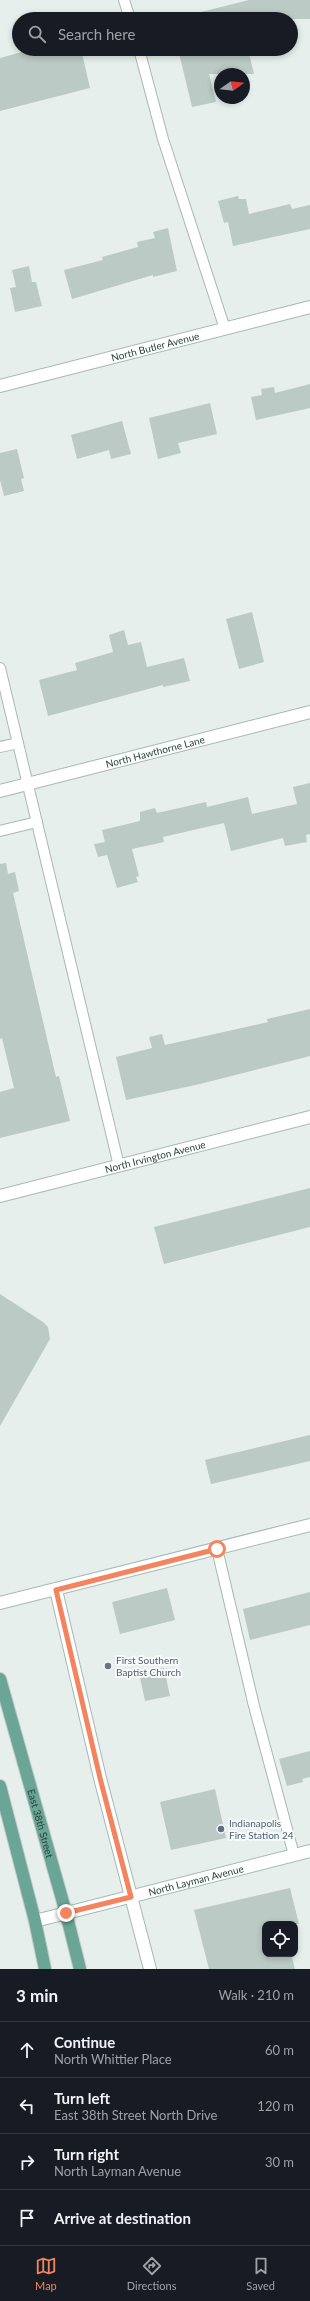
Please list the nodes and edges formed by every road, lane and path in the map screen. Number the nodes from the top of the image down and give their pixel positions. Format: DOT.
graph roads {
  1 [pos="124,0"];
  2 [pos="128,12"];
  3 [pos="141,56"];
  4 [pos="310,307"];
  5 [pos="225,329"];
  6 [pos="0,386"];
  7 [pos="0,668"];
  8 [pos="3,697"];
  9 [pos="310,713"];
  10 [pos="18,743"];
  11 [pos="0,747"];
  12 [pos="28,784"];
  13 [pos="0,791"];
  14 [pos="37,822"];
  15 [pos="0,831"];
  16 [pos="310,1117"];
  17 [pos="119,1166"];
  18 [pos="0,1196"];
  19 [pos="310,1525"];
  20 [pos="217,1549"];
  21 [pos="56,1590"];
  22 [pos="0,1603"];
  23 [pos="0,1679"];
  24 [pos="0,1786"];
  25 [pos="310,1851"];
  26 [pos="294,1855"];
  27 [pos="131,1897"];
  28 [pos="66,1913"];
  29 [pos="35,1921"];
  30 [pos="45,1969"];
  31 [pos="80,1969"];
  32 [pos="150,1969"];
  1 -- 2 [label="lane"];
  3 -- 5 [label="lane"];
  4 -- 5 [label="street, North Butler Avenue"];
  5 -- 6 [label="street, North Butler Avenue"];
  7 -- 8 [label="lane"];
  8 -- 10 [label="lane"];
  9 -- 12 [label="street, North Hawthorne Lane"];
  10 -- 11 [label="lane"];
  10 -- 12 [label="lane"];
  12 -- 13 [label="street, North Hawthorne Lane"];
  12 -- 14 [label="lane"];
  14 -- 15 [label="lane"];
  14 -- 17 [label="lane"];
  16 -- 17 [label="street, North Irvington Avenue"];
  17 -- 18 [label="street, North Irvington Avenue"];
  19 -- 20 [label="street"];
  20 -- 21 [label="street"];
  20 -- 26 [label="lane"];
  21 -- 22 [label="street"];
  21 -- 27 [label="street"];
  23 -- 28 [label="main road, East 38th Street"];
  24 -- 29 [label="main road"];
  25 -- 26 [label="street, North Layman Avenue"];
  26 -- 27 [label="street, North Layman Avenue"];
  27 -- 28 [label="street, North Layman Avenue"];
  27 -- 32 [label="street"];
  28 -- 29 [label="street, North Layman Avenue"];
  28 -- 31 [label="main road, East 38th Street"];
  29 -- 30 [label="main road"];
}
